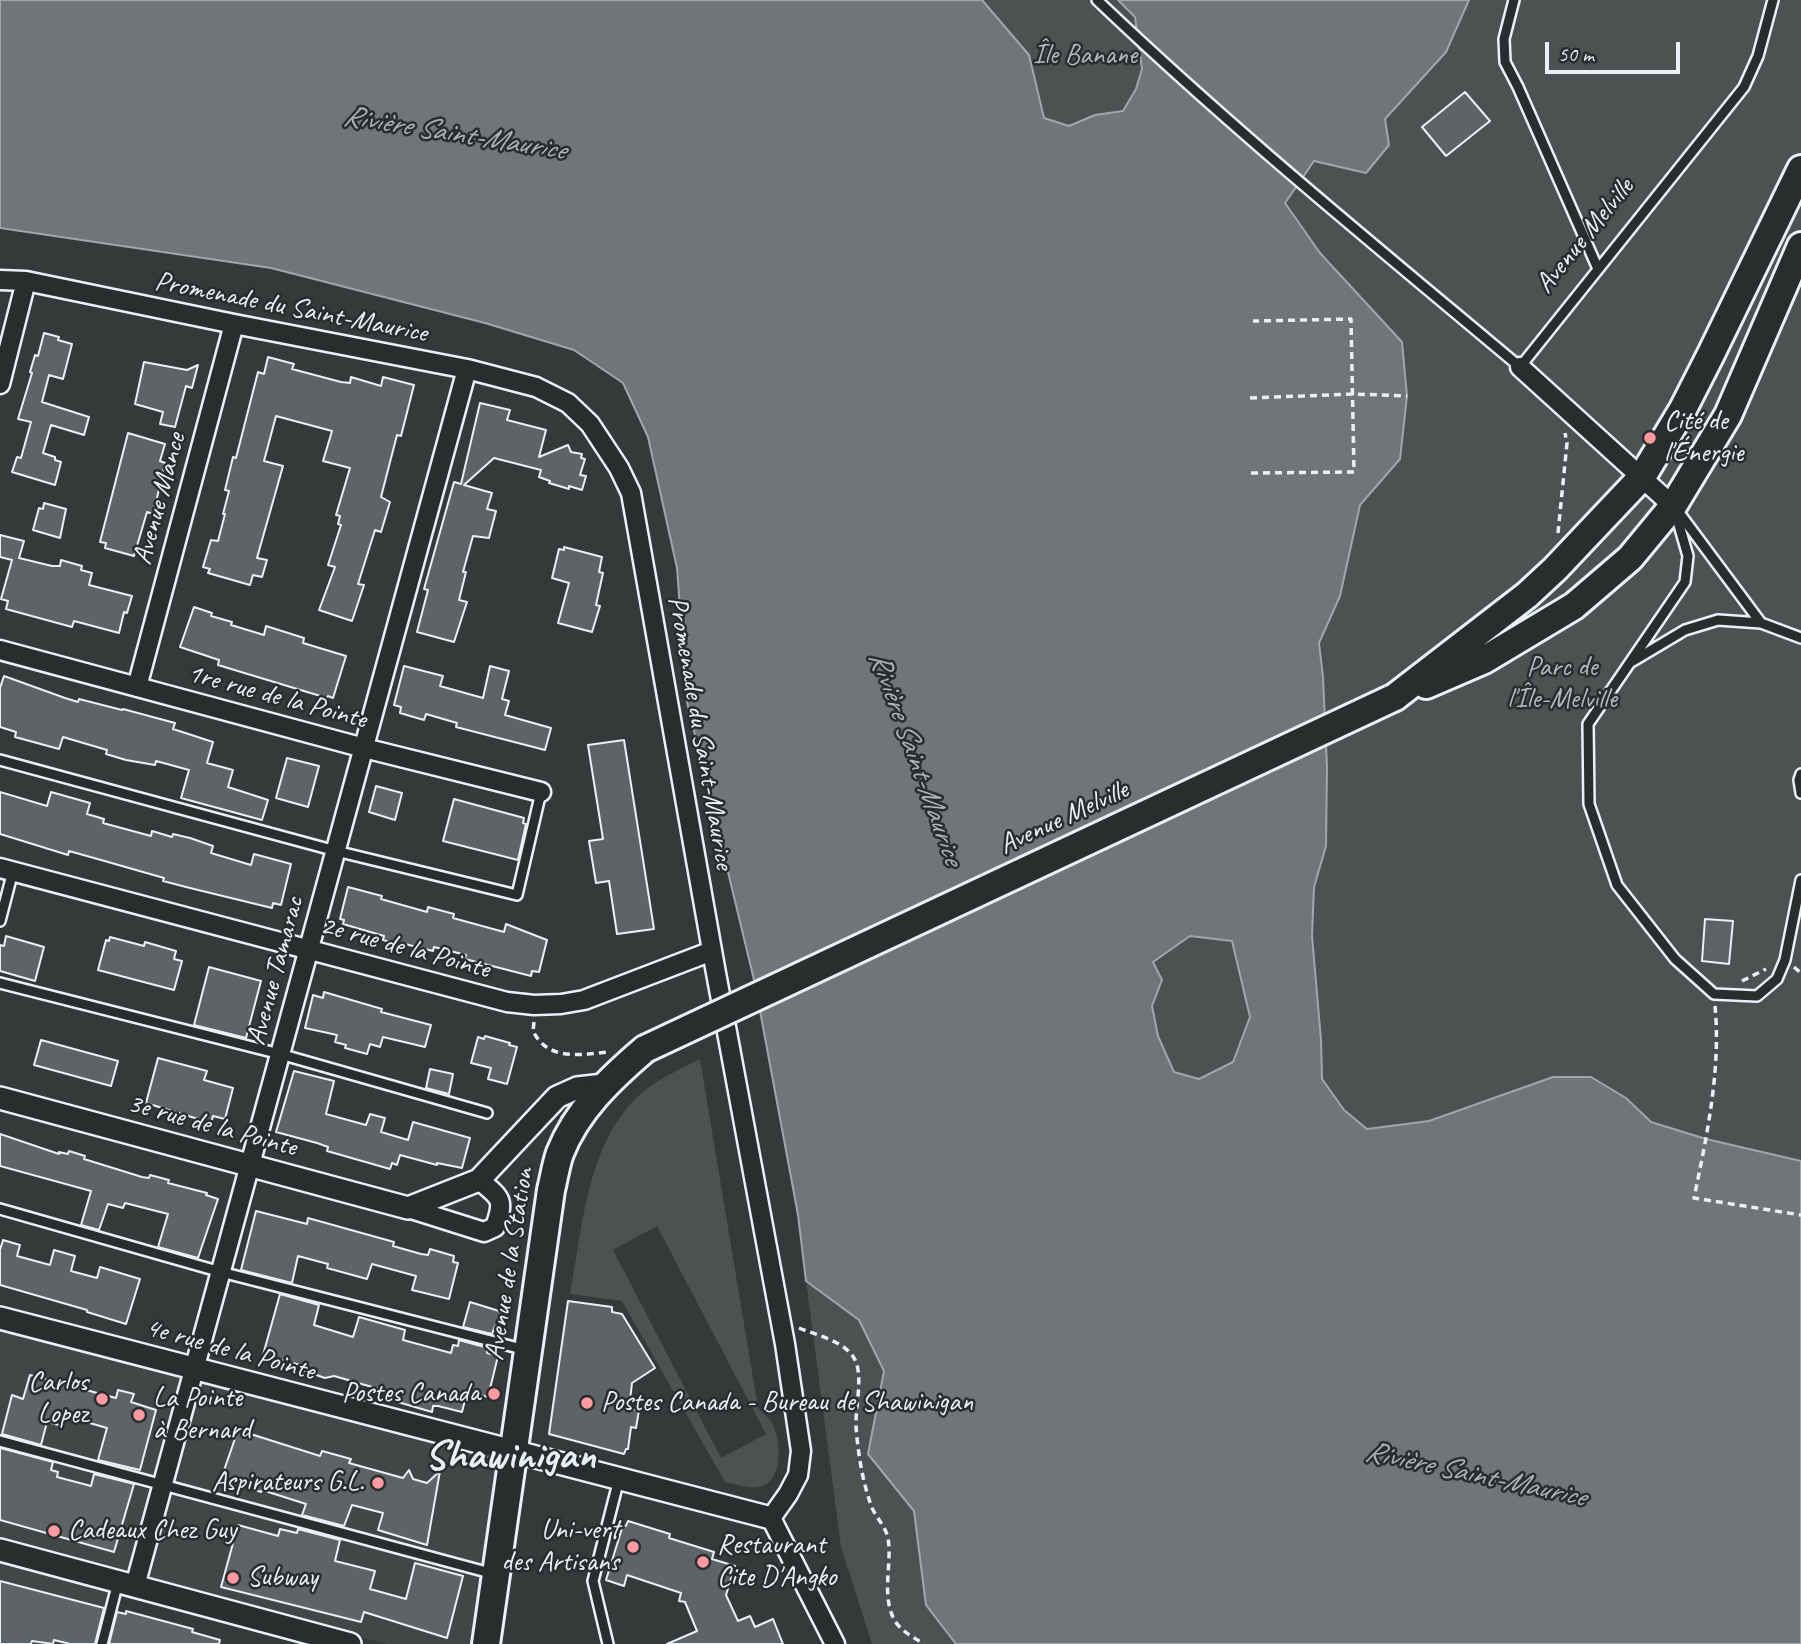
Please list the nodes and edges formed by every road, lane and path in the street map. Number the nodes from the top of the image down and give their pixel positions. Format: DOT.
graph roads {
  1 [pos="1097,0"];
  2 [pos="1514,0"];
  3 [pos="1773,0"];
  4 [pos="1801,169"];
  5 [pos="1801,246"];
  6 [pos="1598,269"];
  7 [pos="0,280"];
  8 [pos="26,281"];
  9 [pos="1253,321"];
  10 [pos="234,324"];
  11 [pos="1520,367"];
  12 [pos="467,369"];
  13 [pos="0,384"];
  14 [pos="1353,394"];
  15 [pos="1407,396"];
  16 [pos="1250,398"];
  17 [pos="1563,423"];
  18 [pos="1251,473"];
  19 [pos="1642,477"];
  20 [pos="1673,506"];
  21 [pos="1555,569"];
  22 [pos="1761,623"];
  23 [pos="1801,638"];
  24 [pos="0,650"];
  25 [pos="1630,663"];
  26 [pos="137,687"];
  27 [pos="1395,697"];
  28 [pos="364,748"];
  29 [pos="0,760"];
  30 [pos="1801,774"];
  31 [pos="541,792"];
  32 [pos="1801,793"];
  33 [pos="336,851"];
  34 [pos="7,869"];
  35 [pos="1801,880"];
  36 [pos="0,921"];
  37 [pos="309,949"];
  38 [pos="712,951"];
  39 [pos="0,983"];
  40 [pos="1714,994"];
  41 [pos="535,1019"];
  42 [pos="645,1049"];
  43 [pos="280,1054"];
  44 [pos="604,1085"];
  45 [pos="0,1098"];
  46 [pos="487,1113"];
  47 [pos="250,1165"];
  48 [pos="480,1180"];
  49 [pos="408,1208"];
  50 [pos="0,1209"];
  51 [pos="1801,1216"];
  52 [pos="221,1272"];
  53 [pos="0,1318"];
  54 [pos="780,1321"];
  55 [pos="528,1351"];
  56 [pos="194,1369"];
  57 [pos="0,1441"];
  58 [pos="513,1452"];
  59 [pos="618,1479"];
  60 [pos="163,1485"];
  61 [pos="771,1518"];
  62 [pos="0,1550"];
  63 [pos="496,1575"];
  64 [pos="127,1584"];
  65 [pos="102,1644"];
  66 [pos="350,1644"];
  67 [pos="486,1644"];
  68 [pos="608,1644"];
  69 [pos="835,1644"];
  70 [pos="924,1644"];
  1 -- 11 [label="lane"];
  2 -- 6 [label="lane"];
  3 -- 6 [label="lane, Avenue Melville"];
  4 -- 19 [label="main road"];
  5 -- 20 [label="main road, Avenue Melville"];
  6 -- 11 [label="lane, Avenue Melville"];
  7 -- 8 [label="street, Promenade du Saint-Maurice"];
  8 -- 10 [label="street, Promenade du Saint-Maurice"];
  8 -- 13 [label="street"];
  9 -- 14 [label="path"];
  10 -- 12 [label="street, Promenade du Saint-Maurice"];
  10 -- 26 [label="street, Avenue Mance"];
  11 -- 19 [label="street"];
  12 -- 28 [label="street, Avenue Tamarac"];
  12 -- 38 [label="street, Promenade du Saint-Maurice"];
  14 -- 15 [label="path"];
  14 -- 16 [label="path"];
  14 -- 18 [label="path"];
  17 -- 21 [label="path"];
  19 -- 20 [label="street"];
  19 -- 21 [label="main road, Avenue Melville"];
  20 -- 22 [label="lane"];
  20 -- 25 [label="lane"];
  20 -- 27 [label="main road, Avenue Melville"];
  21 -- 27 [label="main road, Avenue Melville"];
  22 -- 23 [label="lane"];
  22 -- 25 [label="lane"];
  24 -- 26 [label="street, 1re rue de la Pointe"];
  25 -- 40 [label="lane"];
  26 -- 28 [label="street, 1re rue de la Pointe"];
  27 -- 42 [label="main road, Avenue Melville, bridge"];
  28 -- 31 [label="street, 1re rue de la Pointe"];
  28 -- 33 [label="street, Avenue Tamarac"];
  29 -- 33 [label="lane"];
  30 -- 32 [label="lane"];
  31 -- 33 [label="lane"];
  33 -- 37 [label="street, Avenue Tamarac"];
  34 -- 36 [label="lane"];
  34 -- 37 [label="street, 2e rue de la Pointe"];
  35 -- 40 [label="lane"];
  37 -- 38 [label="street, 2e rue de la Pointe"];
  37 -- 43 [label="street, Avenue Tamarac"];
  38 -- 54 [label="street, Promenade du Saint-Maurice"];
  39 -- 43 [label="lane"];
  40 -- 51 [label="path"];
  41 -- 42 [label="path"];
  42 -- 44 [label="main road, Avenue de la Station"];
  43 -- 46 [label="lane"];
  43 -- 47 [label="street, Avenue Tamarac"];
  44 -- 48 [label="street"];
  44 -- 55 [label="main road, Avenue de la Station"];
  45 -- 47 [label="street, 3e rue de la Pointe"];
  47 -- 49 [label="street, 3e rue de la Pointe"];
  47 -- 52 [label="street, Avenue Tamarac"];
  48 -- 49 [label="street"];
  48 -- 49 [label="street, 3e rue de la Pointe"];
  50 -- 52 [label="lane"];
  52 -- 55 [label="lane"];
  52 -- 56 [label="street, Avenue Tamarac"];
  53 -- 56 [label="street, 4e rue de la Pointe"];
  54 -- 61 [label="street, Promenade du Saint-Maurice"];
  54 -- 70 [label="path"];
  55 -- 58 [label="main road, Avenue de la Station"];
  56 -- 58 [label="street, 4e rue de la Pointe"];
  56 -- 60 [label="street, Avenue Tamarac"];
  57 -- 60 [label="lane"];
  58 -- 59 [label="street, 4e rue de la Pointe"];
  58 -- 63 [label="main road, Avenue de la Station"];
  59 -- 61 [label="street, 4e rue de la Pointe"];
  59 -- 68 [label="lane"];
  60 -- 63 [label="lane"];
  60 -- 64 [label="street, Avenue Tamarac"];
  61 -- 69 [label="street"];
  62 -- 64 [label="street"];
  63 -- 67 [label="main road, Avenue de la Station"];
  64 -- 65 [label="lane"];
  64 -- 66 [label="street"];
}
